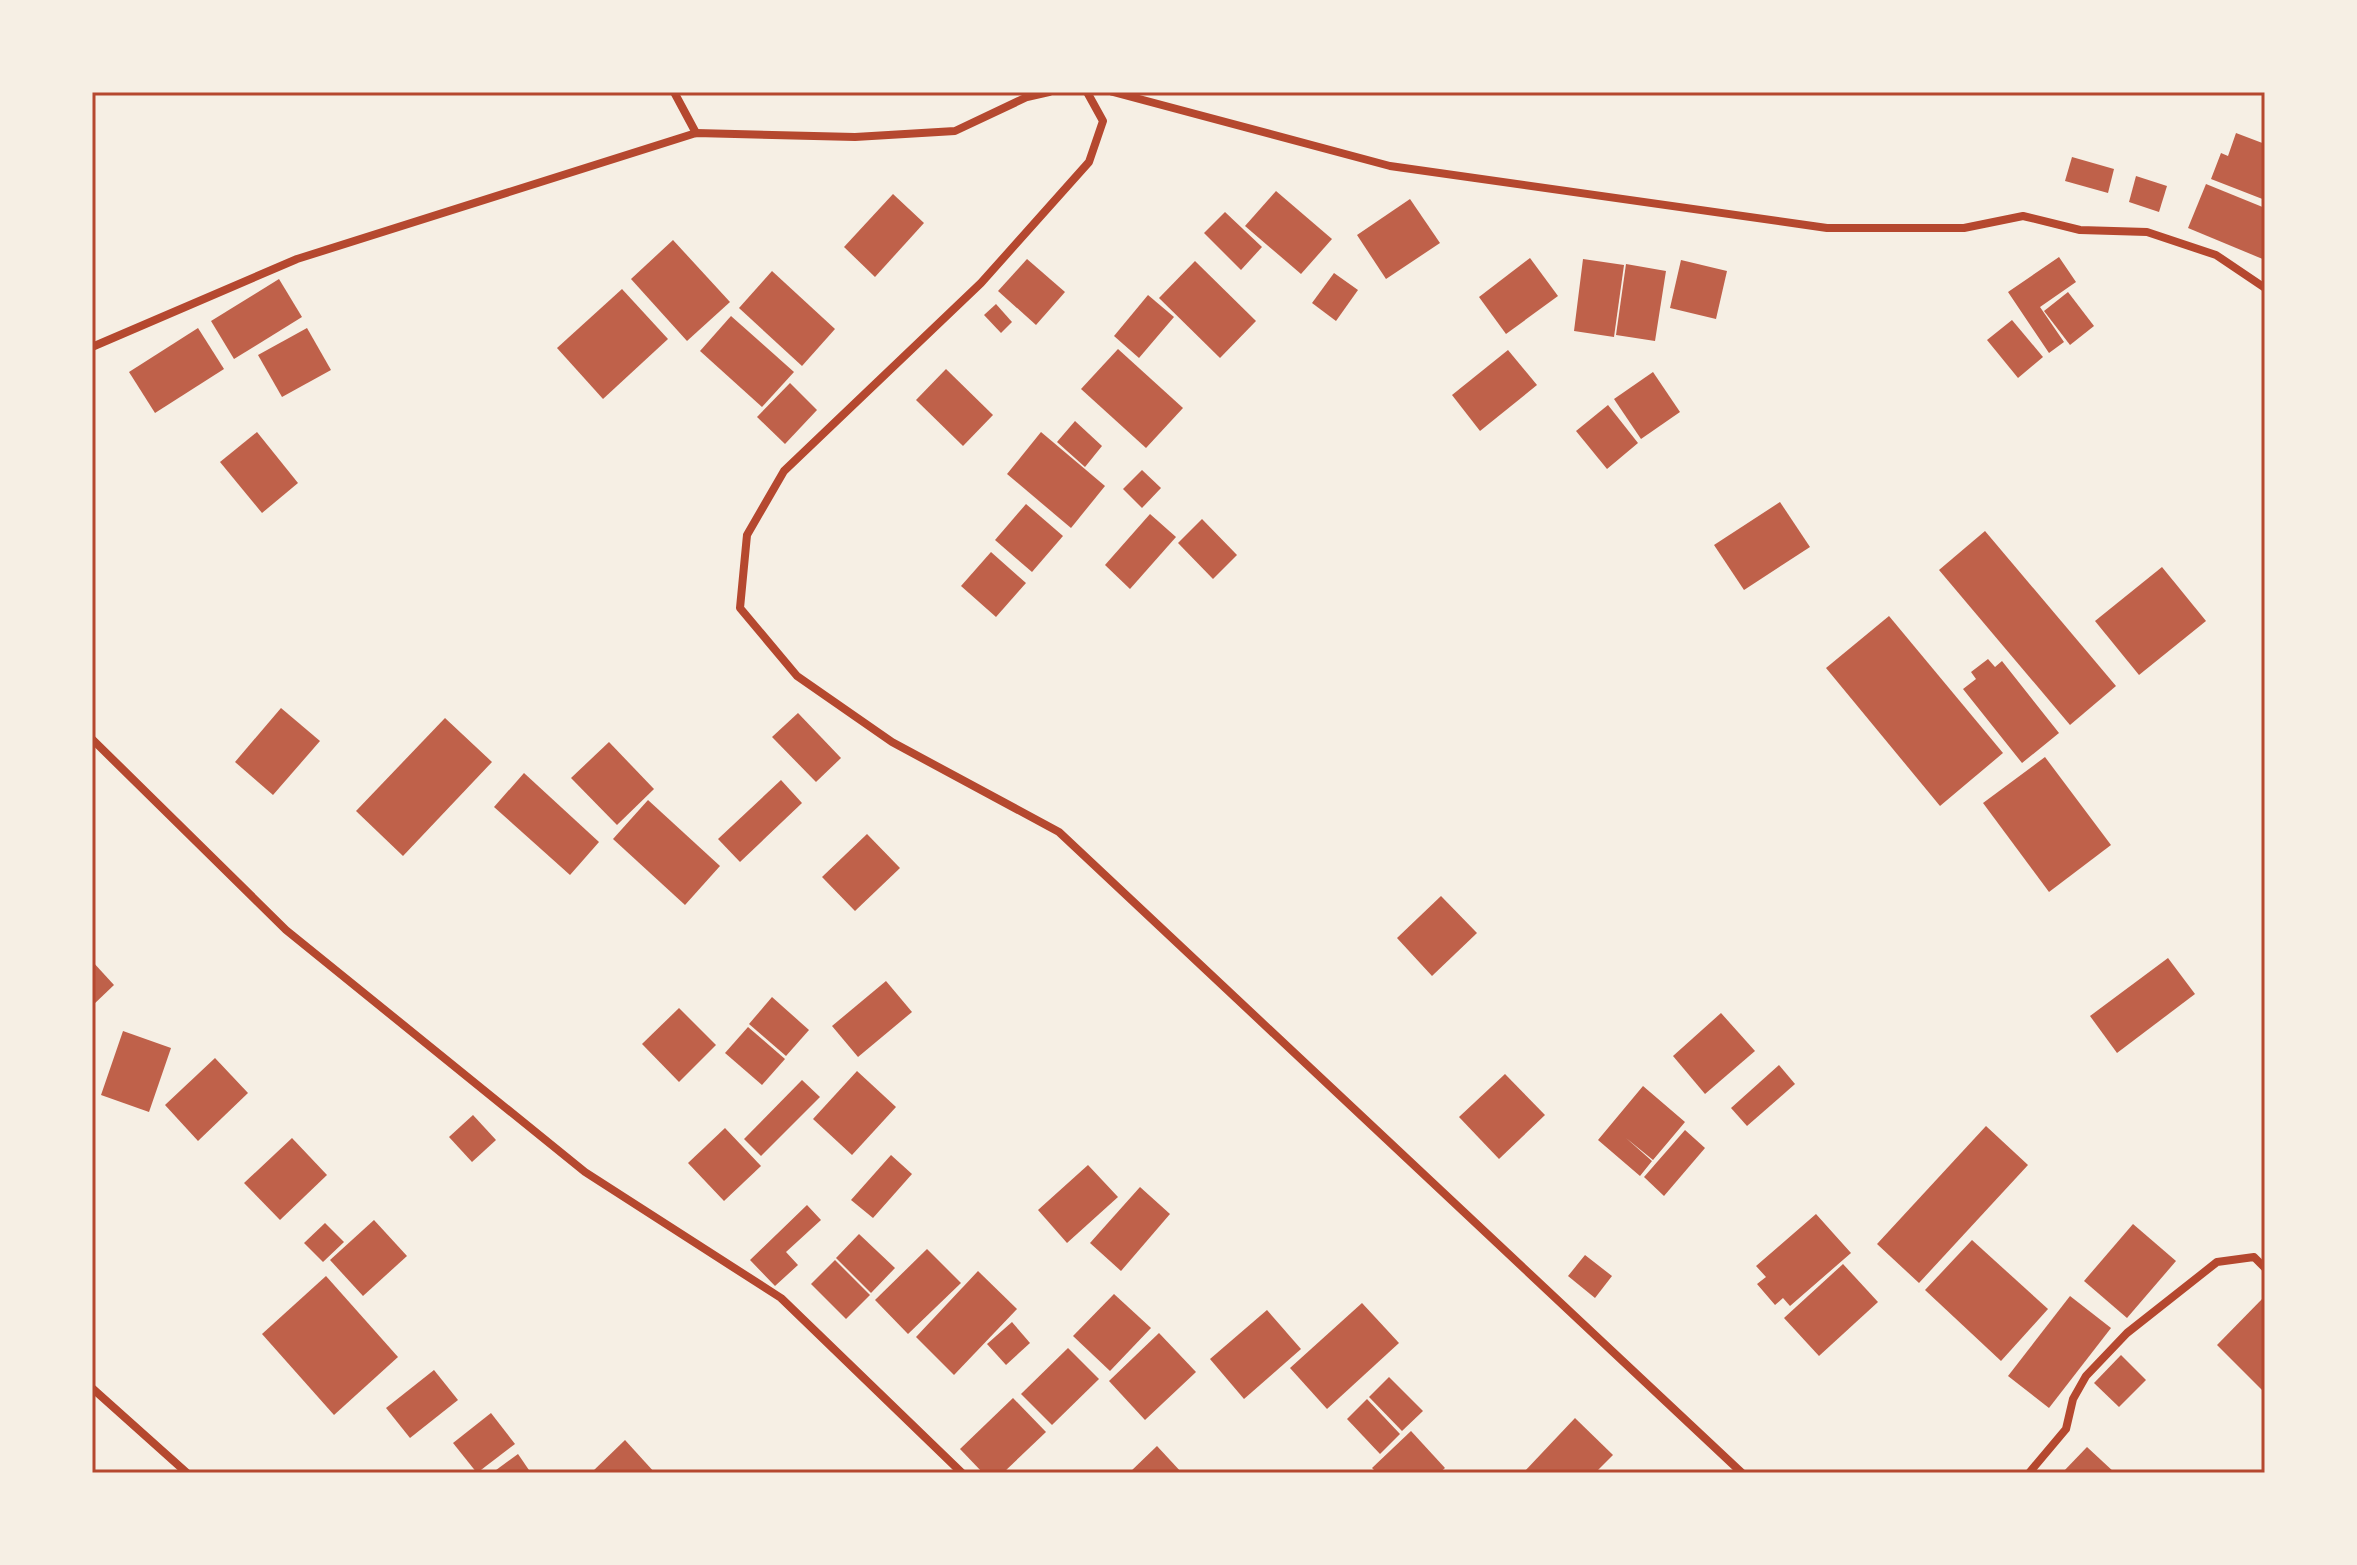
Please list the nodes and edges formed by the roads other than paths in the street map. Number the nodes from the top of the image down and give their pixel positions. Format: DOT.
graph roads {
  1 [pos="674,92"];
  2 [pos="1049,92"];
  3 [pos="1087,92"];
  4 [pos="1113,92"];
  5 [pos="696,133"];
  6 [pos="2265,288"];
  7 [pos="92,347"];
  8 [pos="92,739"];
  9 [pos="2265,1268"];
  10 [pos="92,1388"];
  11 [pos="187,1473"];
  12 [pos="962,1473"];
  13 [pos="1742,1473"];
  14 [pos="2029,1473"];
  1 -- 5 [label="street"];
  2 -- 5 [label="street"];
  3 -- 13 [label="street"];
  4 -- 6 [label="street"];
  5 -- 7 [label="street"];
  8 -- 12 [label="street"];
  9 -- 14 [label="street"];
  10 -- 11 [label="street"];
}
